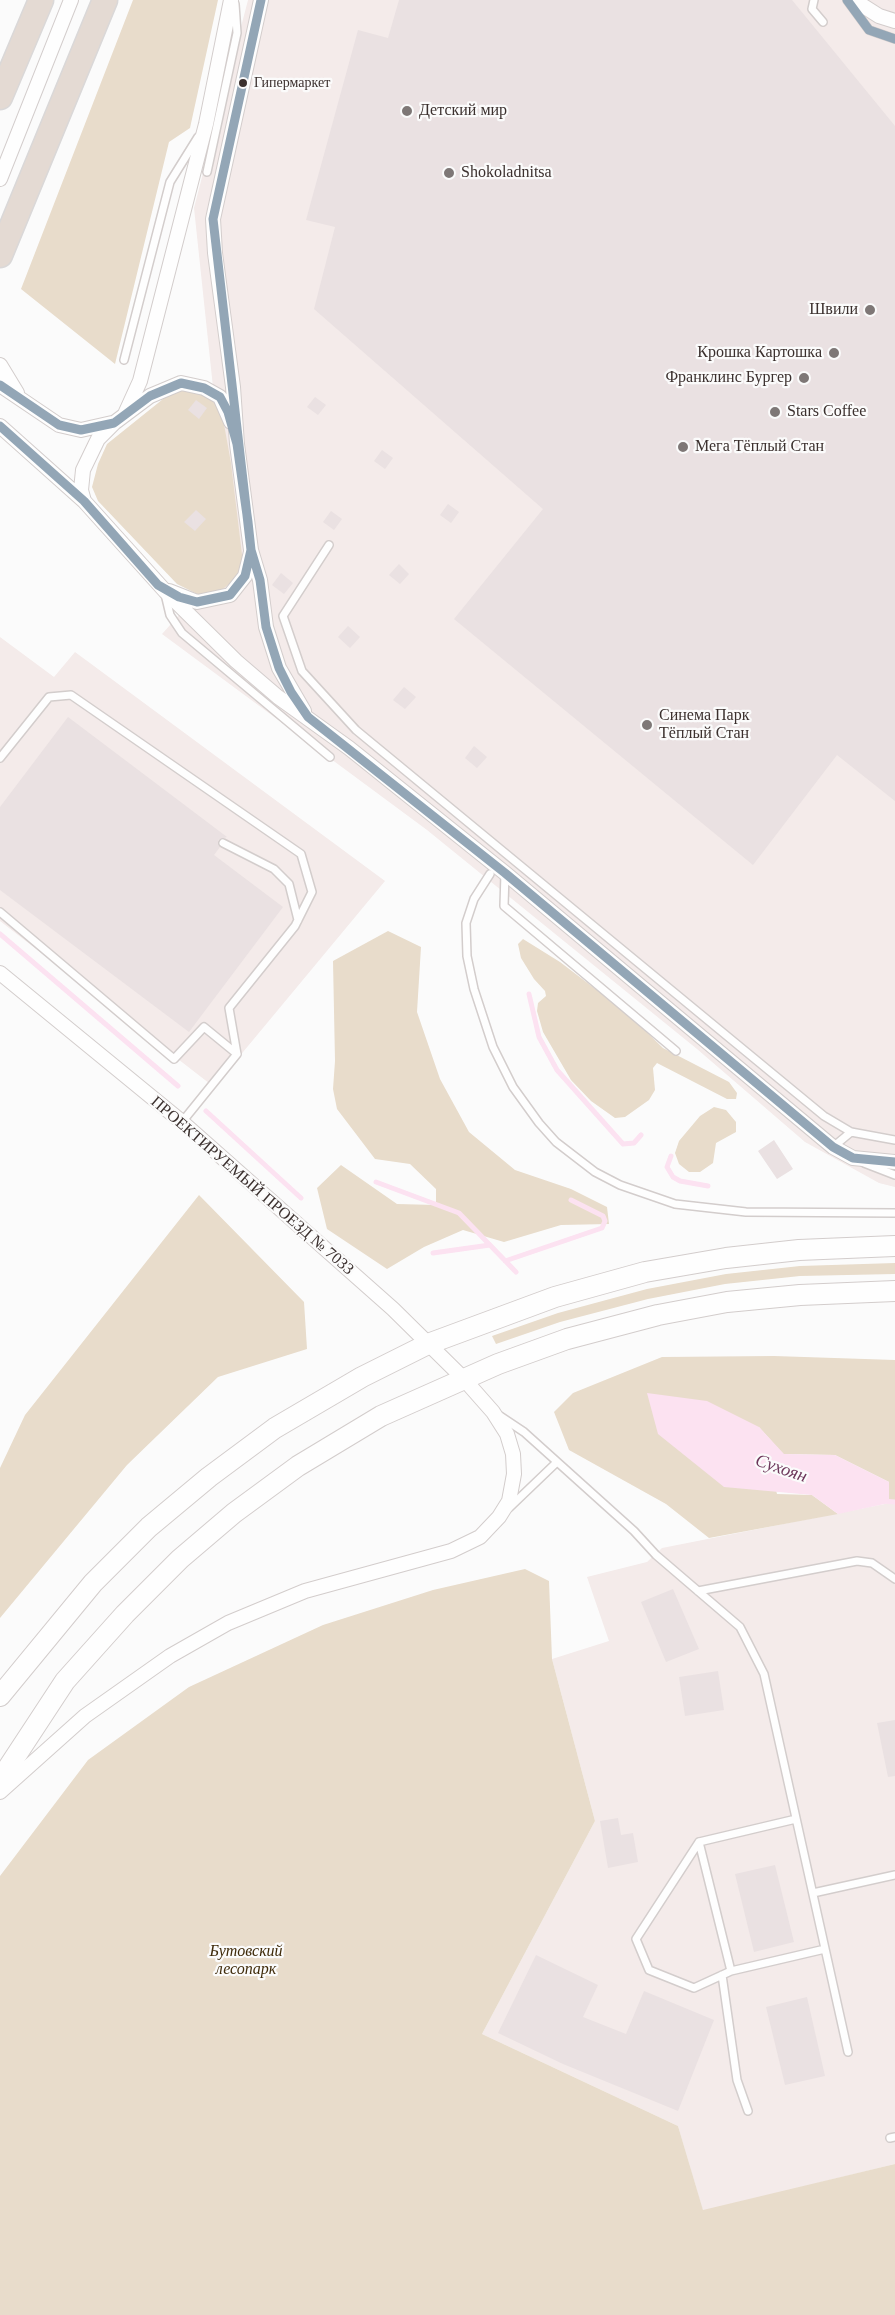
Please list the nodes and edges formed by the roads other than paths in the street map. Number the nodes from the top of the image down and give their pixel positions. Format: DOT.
graph roads {
  1 [pos="41,0"];
  2 [pos="71,0"];
  3 [pos="105,0"];
  4 [pos="233,0"];
  5 [pos="261,0"];
  6 [pos="814,0"];
  7 [pos="847,0"];
  8 [pos="854,0"];
  9 [pos="895,21"];
  10 [pos="823,22"];
  11 [pos="895,39"];
  12 [pos="0,97"];
  13 [pos="206,124"];
  14 [pos="207,172"];
  15 [pos="0,179"];
  16 [pos="0,255"];
  17 [pos="124,360"];
  18 [pos="0,365"];
  19 [pos="0,385"];
  20 [pos="22,403"];
  21 [pos="119,418"];
  22 [pos="0,426"];
  23 [pos="237,444"];
  24 [pos="84,501"];
  25 [pos="329,545"];
  26 [pos="251,550"];
  27 [pos="161,588"];
  28 [pos="308,717"];
  29 [pos="330,757"];
  30 [pos="0,758"];
  31 [pos="223,843"];
  32 [pos="505,873"];
  33 [pos="490,874"];
  34 [pos="0,912"];
  35 [pos="298,920"];
  36 [pos="0,973"];
  37 [pos="676,1051"];
  38 [pos="237,1054"];
  39 [pos="182,1122"];
  40 [pos="851,1132"];
  41 [pos="895,1140"];
  42 [pos="833,1147"];
  43 [pos="853,1158"];
  44 [pos="895,1162"];
  45 [pos="895,1175"];
  46 [pos="895,1214"];
  47 [pos="895,1246"];
  48 [pos="895,1291"];
  49 [pos="428,1344"];
  50 [pos="463,1378"];
  51 [pos="493,1412"];
  52 [pos="557,1462"];
  53 [pos="499,1517"];
  54 [pos="895,1579"];
  55 [pos="698,1591"];
  56 [pos="0,1696"];
  57 [pos="0,1780"];
  58 [pos="0,1792"];
  59 [pos="796,1819"];
  60 [pos="699,1842"];
  61 [pos="895,1875"];
  62 [pos="813,1893"];
  63 [pos="825,1949"];
  64 [pos="730,1971"];
  65 [pos="722,1976"];
  66 [pos="848,2052"];
  67 [pos="748,2111"];
  1 -- 12 [label="highway"];
  2 -- 15 [label="street"];
  3 -- 16 [label="highway"];
  4 -- 13 [label="street"];
  4 -- 14 [label="lane"];
  5 -- 23 [label="street"];
  6 -- 10 [label="lane"];
  7 -- 11 [label="lane"];
  8 -- 9 [label="street"];
  13 -- 17 [label="lane"];
  13 -- 21 [label="street"];
  18 -- 20 [label="street"];
  19 -- 20 [label="street"];
  20 -- 21 [label="street"];
  21 -- 23 [label="street"];
  21 -- 24 [label="street"];
  22 -- 24 [label="street"];
  23 -- 26 [label="street"];
  24 -- 27 [label="street"];
  25 -- 40 [label="lane"];
  26 -- 27 [label="street"];
  26 -- 28 [label="street"];
  27 -- 28 [label="street"];
  27 -- 29 [label="lane"];
  28 -- 32 [label="street"];
  30 -- 35 [label="lane"];
  31 -- 35 [label="lane"];
  32 -- 37 [label="lane"];
  32 -- 42 [label="street"];
  33 -- 46 [label="lane"];
  34 -- 38 [label="lane"];
  35 -- 38 [label="lane"];
  36 -- 39 [label="street, ПРОЕКТИРУЕМЫЙ ПРОЕЗД № 7033"];
  38 -- 39 [label="lane"];
  39 -- 49 [label="street, ПРОЕКТИРУЕМЫЙ ПРОЕЗД № 7033"];
  40 -- 41 [label="lane"];
  40 -- 42 [label="lane"];
  42 -- 43 [label="street"];
  43 -- 44 [label="street"];
  43 -- 45 [label="lane"];
  47 -- 49 [label="main road"];
  48 -- 50 [label="main road"];
  49 -- 50 [label="street, ПРОЕКТИРУЕМЫЙ ПРОЕЗД № 7033"];
  49 -- 56 [label="main road"];
  50 -- 51 [label="street, ПРОЕКТИРУЕМЫЙ ПРОЕЗД № 7033"];
  50 -- 57 [label="main road"];
  51 -- 52 [label="lane"];
  51 -- 53 [label="street, ПРОЕКТИРУЕМЫЙ ПРОЕЗД № 7033"];
  52 -- 53 [label="lane"];
  52 -- 55 [label="lane"];
  53 -- 58 [label="street"];
  54 -- 55 [label="lane"];
  55 -- 59 [label="lane"];
  59 -- 60 [label="lane"];
  59 -- 62 [label="lane"];
  60 -- 64 [label="lane"];
  60 -- 65 [label="lane"];
  61 -- 62 [label="lane"];
  62 -- 63 [label="lane"];
  63 -- 64 [label="lane"];
  63 -- 66 [label="lane"];
  64 -- 65 [label="lane"];
  65 -- 67 [label="lane"];
}
